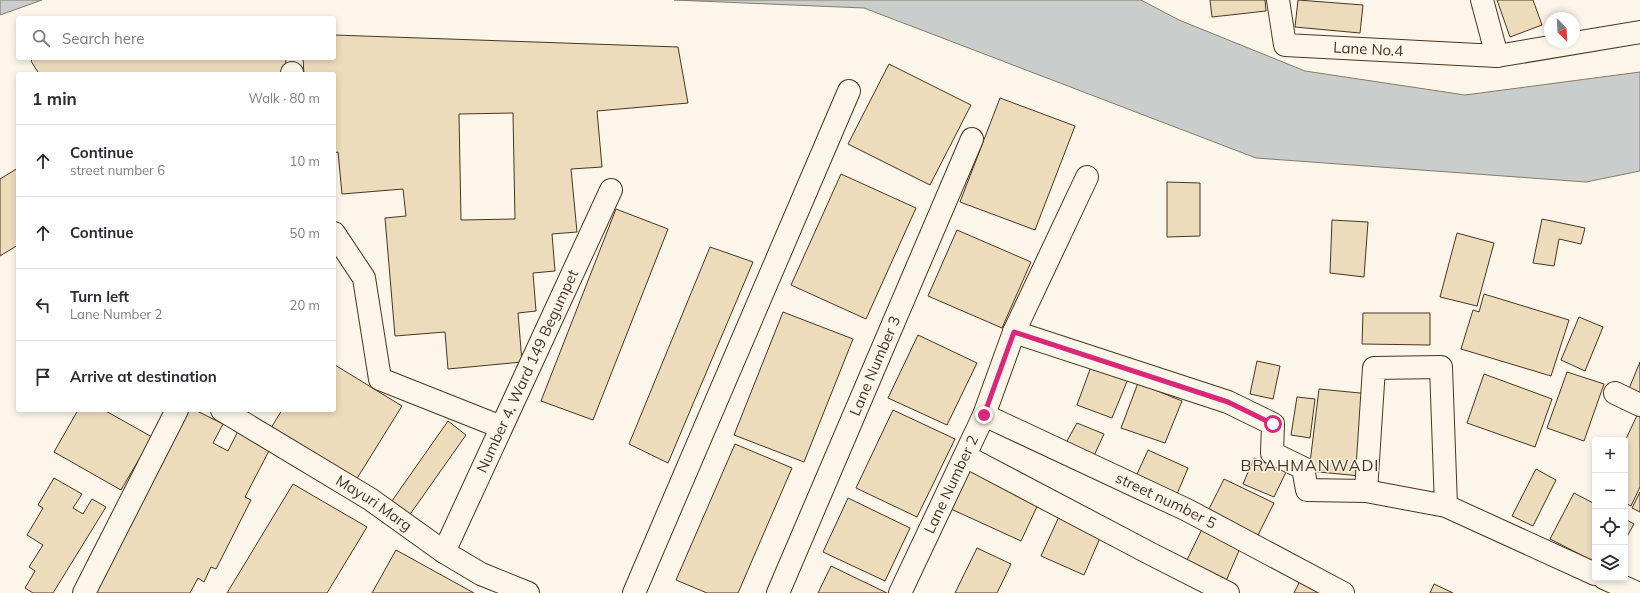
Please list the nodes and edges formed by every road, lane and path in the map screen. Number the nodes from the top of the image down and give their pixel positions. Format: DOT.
graph roads {
  1 [pos="1278,0"];
  2 [pos="1482,0"];
  3 [pos="1640,32"];
  4 [pos="1497,56"];
  5 [pos="849,91"];
  6 [pos="972,139"];
  7 [pos="1087,177"];
  8 [pos="611,190"];
  9 [pos="336,236"];
  10 [pos="1014,332"];
  11 [pos="1615,393"];
  12 [pos="1640,405"];
  13 [pos="176,412"];
  14 [pos="225,412"];
  15 [pos="984,415"];
  16 [pos="501,428"];
  17 [pos="965,456"];
  18 [pos="1366,491"];
  19 [pos="1446,506"];
  20 [pos="444,552"];
  21 [pos="1592,573"];
  22 [pos="1611,581"];
  23 [pos="908,590"];
  24 [pos="84,593"];
  25 [pos="528,593"];
  26 [pos="634,593"];
  27 [pos="778,593"];
  28 [pos="1228,593"];
  29 [pos="1344,593"];
  30 [pos="1638,593"];
  1 -- 4 [label="street, Lane No.4"];
  2 -- 4 [label="street"];
  3 -- 4 [label="street"];
  5 -- 26 [label="street"];
  6 -- 27 [label="street, Lane Number 3"];
  7 -- 10 [label="street, Lane Number 2"];
  8 -- 16 [label="street, Number 4, Ward 149 Begumpet"];
  9 -- 16 [label="street"];
  10 -- 15 [label="street, Lane Number 2"];
  10 -- 18 [label="street"];
  11 -- 12 [label="street"];
  13 -- 24 [label="street"];
  14 -- 20 [label="street, Mayuri Marg"];
  15 -- 17 [label="street, Lane Number 2"];
  15 -- 29 [label="street, street number 5"];
  16 -- 20 [label="street, Number 4, Ward 149 Begumpet"];
  17 -- 23 [label="street, Lane Number 2"];
  17 -- 28 [label="street"];
  18 -- 19 [label="street"];
  18 -- 19 [label="street"];
  19 -- 21 [label="street"];
  20 -- 25 [label="street, Mayuri Marg"];
  22 -- 30 [label="street"];
}
